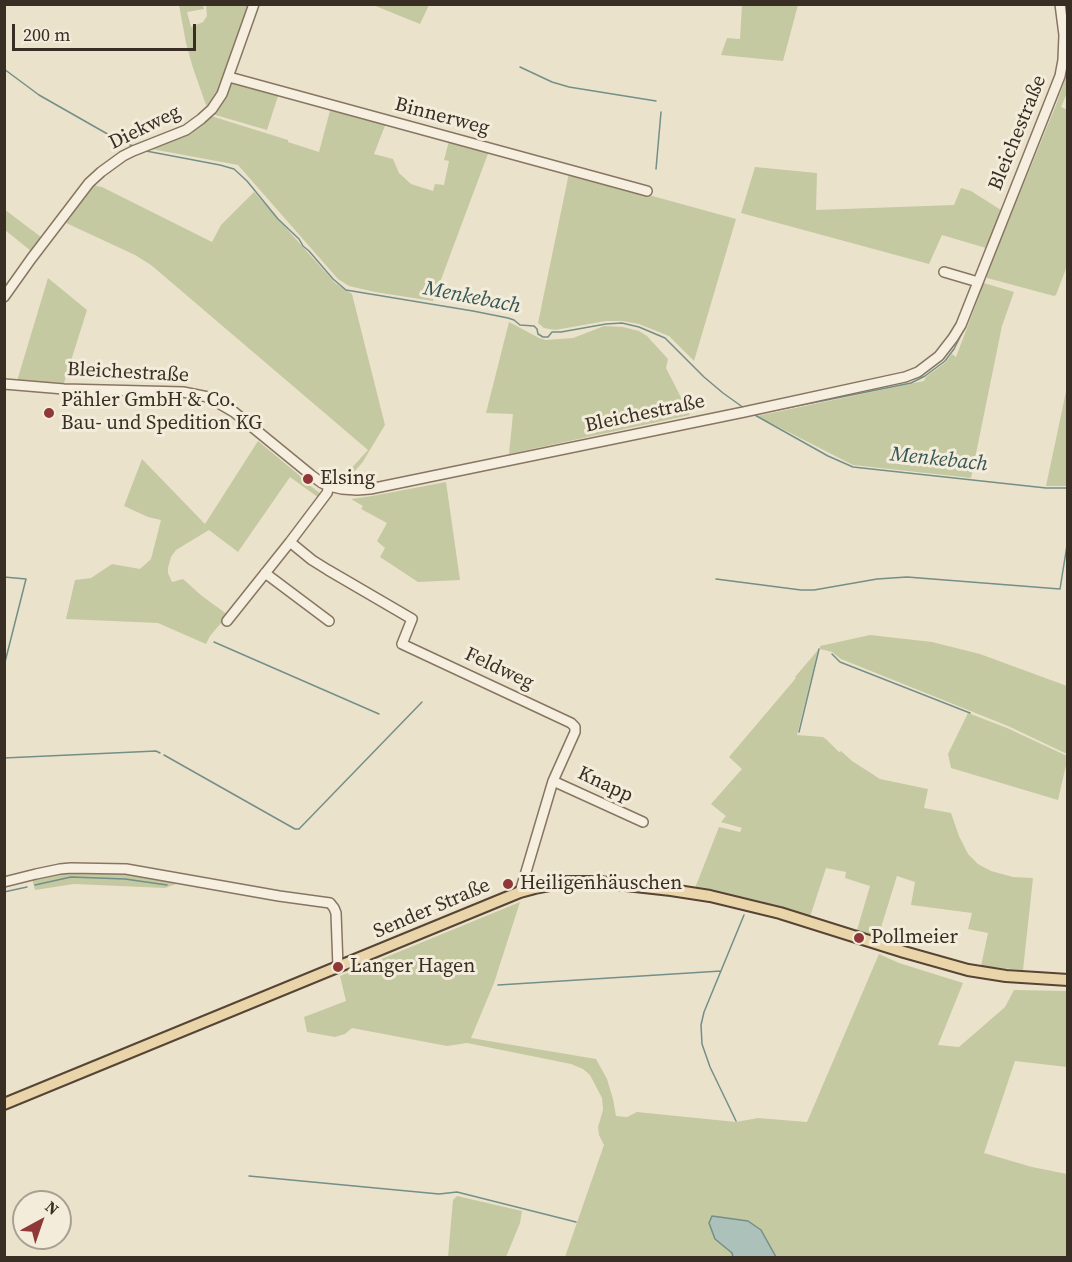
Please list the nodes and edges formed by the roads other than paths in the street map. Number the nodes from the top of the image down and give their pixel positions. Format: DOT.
graph roads {
  1 [pos="254,4"];
  2 [pos="1060,4"];
  3 [pos="229,77"];
  4 [pos="647,191"];
  5 [pos="944,272"];
  6 [pos="978,282"];
  7 [pos="4,297"];
  8 [pos="4,384"];
  9 [pos="329,486"];
  10 [pos="290,542"];
  11 [pos="265,573"];
  12 [pos="227,621"];
  13 [pos="329,621"];
  14 [pos="553,781"];
  15 [pos="643,822"];
  16 [pos="4,882"];
  17 [pos="520,892"];
  18 [pos="338,967"];
  19 [pos="1068,980"];
  20 [pos="4,1104"];
  1 -- 3 [label="street, Diekweg"];
  2 -- 6 [label="street, Bleichestraße"];
  3 -- 4 [label="street, Binnerweg"];
  3 -- 7 [label="street, Diekweg"];
  5 -- 6 [label="street"];
  6 -- 9 [label="street, Bleichestraße"];
  8 -- 9 [label="street, Bleichestraße"];
  9 -- 10 [label="street"];
  10 -- 11 [label="street"];
  10 -- 14 [label="street, Feldweg"];
  11 -- 12 [label="street"];
  11 -- 13 [label="street"];
  14 -- 15 [label="street, Knapp"];
  14 -- 17 [label="street, Feldweg"];
  16 -- 18 [label="street"];
  17 -- 18 [label="main road, Sender Straße"];
  17 -- 19 [label="main road, Sender Straße"];
  18 -- 20 [label="main road, Sender Straße"];
}
